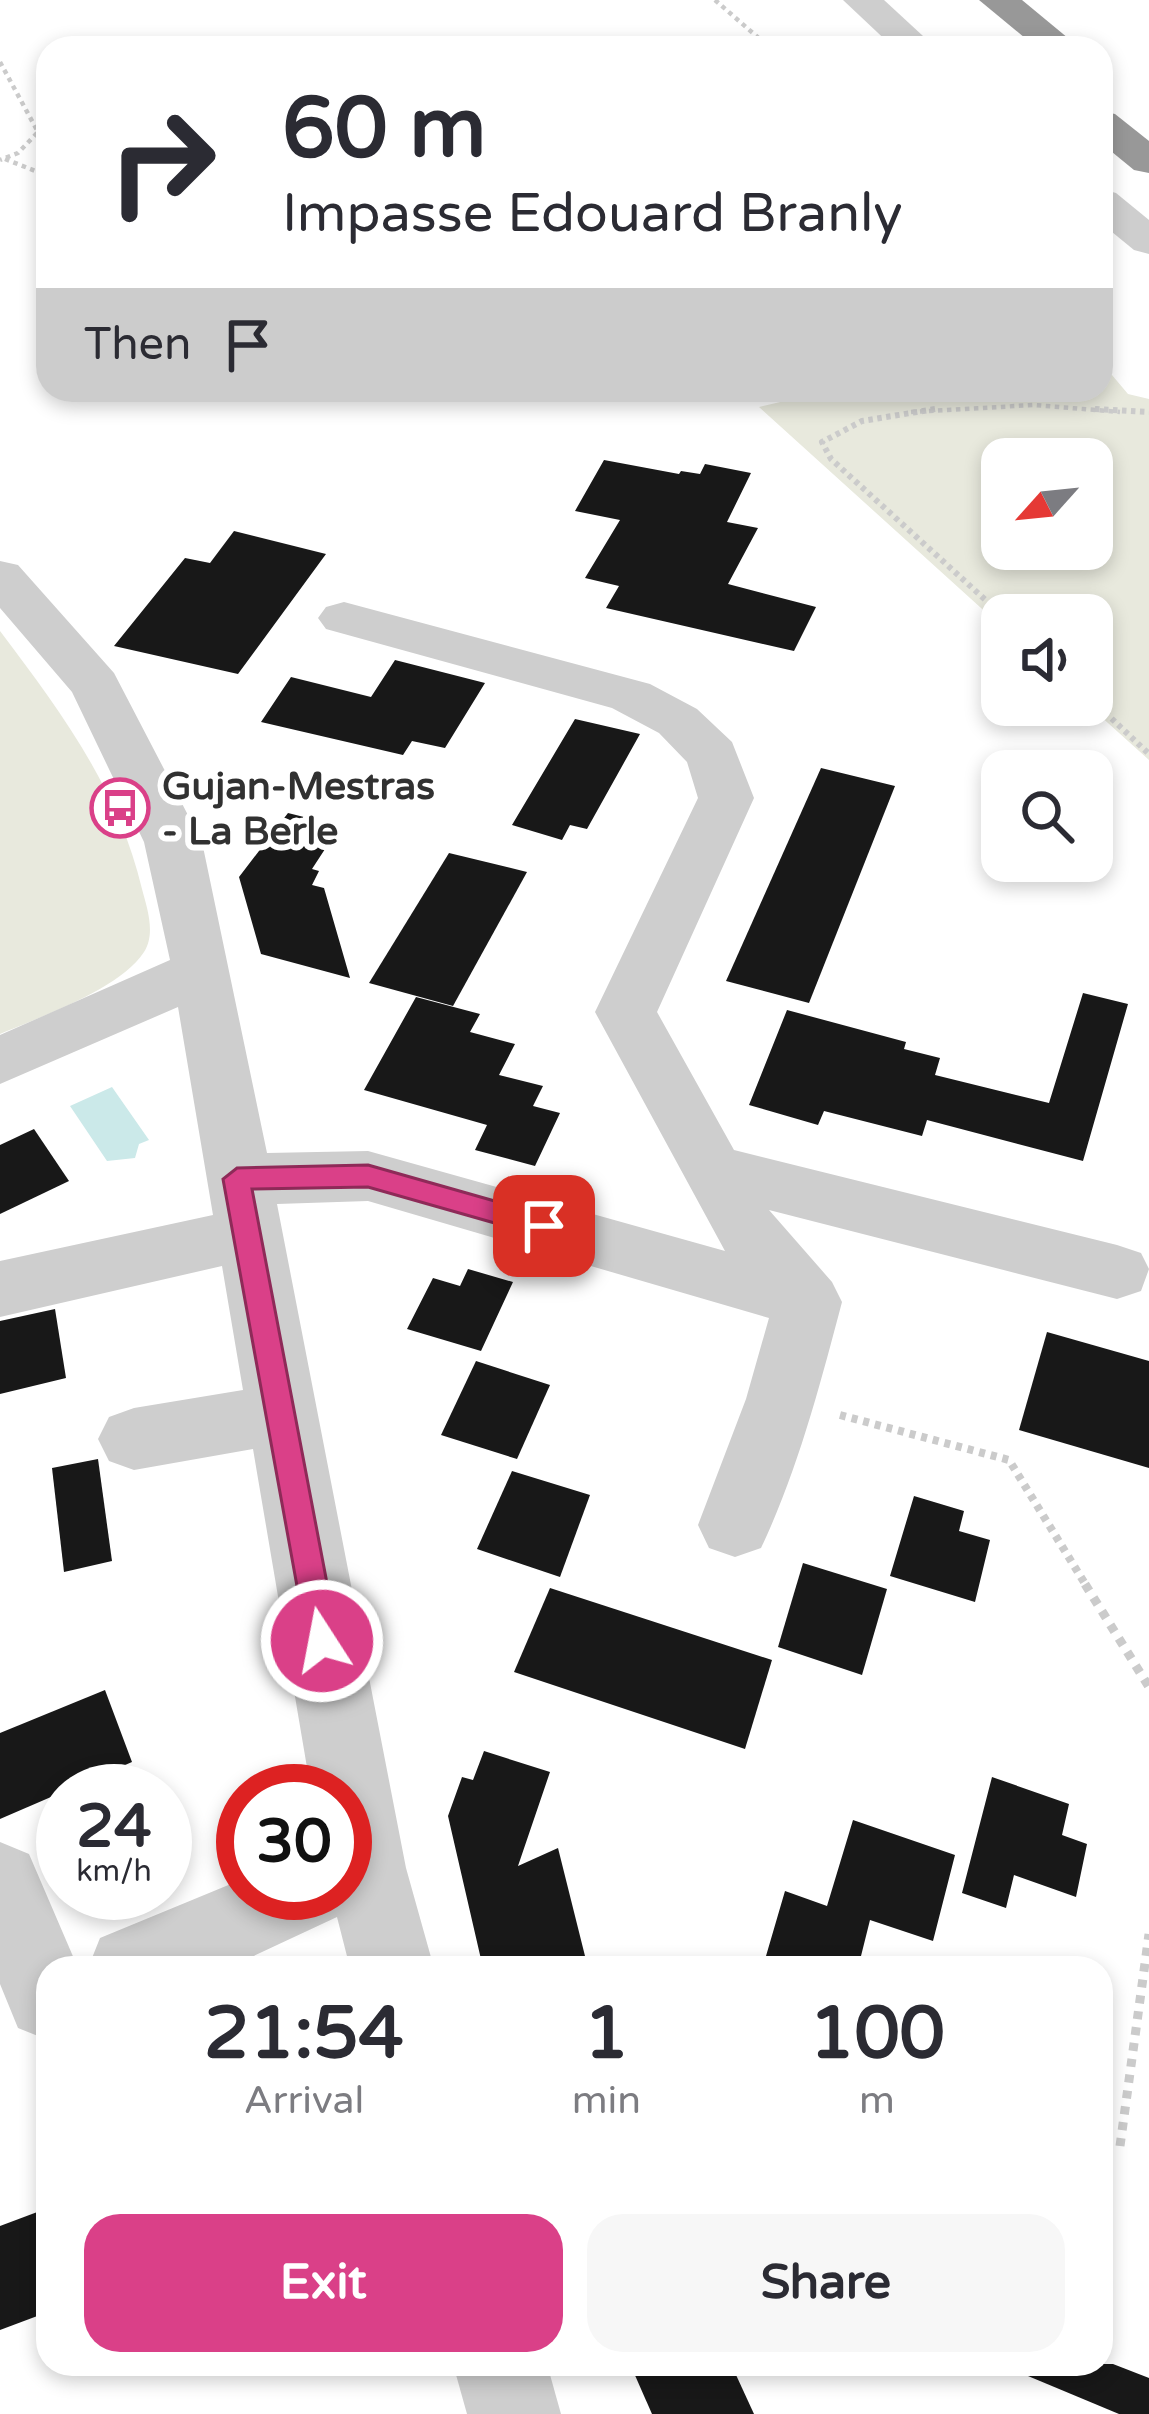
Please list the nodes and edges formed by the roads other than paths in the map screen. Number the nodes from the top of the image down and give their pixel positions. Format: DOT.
graph roads {
  1 [pos="862,0"];
  2 [pos="984,10"];
  3 [pos="903,36"];
  4 [pos="999,36"];
  5 [pos="1037,36"];
  6 [pos="1113,108"];
  7 [pos="1113,112"];
  8 [pos="1149,115"];
  9 [pos="1149,161"];
  10 [pos="1113,212"];
  11 [pos="1149,241"];
  12 [pos="0,576"];
  13 [pos="344,618"];
  14 [pos="202,971"];
  15 [pos="0,1061"];
  16 [pos="713,1170"];
  17 [pos="242,1207"];
  18 [pos="1117,1272"];
  19 [pos="0,1289"];
  20 [pos="808,1302"];
  21 [pos="280,1414"];
  22 [pos="134,1439"];
  23 [pos="734,1525"];
  24 [pos="324,1764"];
  25 [pos="0,1882"];
  26 [pos="243,1920"];
  27 [pos="363,1920"];
  28 [pos="158,1956"];
  29 [pos="385,1956"];
  30 [pos="36,1971"];
  31 [pos="36,2006"];
  32 [pos="0,2023"];
  1 -- 3 [label="street"];
  2 -- 4 [label="highway"];
  2 -- 5 [label="highway"];
  6 -- 8 [label="highway"];
  7 -- 9 [label="highway"];
  10 -- 11 [label="street"];
  12 -- 14 [label="street"];
  13 -- 16 [label="street"];
  14 -- 15 [label="street"];
  14 -- 17 [label="street"];
  16 -- 18 [label="street"];
  16 -- 20 [label="street"];
  17 -- 19 [label="street"];
  17 -- 20 [label="street"];
  17 -- 21 [label="street"];
  20 -- 23 [label="street"];
  21 -- 22 [label="street"];
  21 -- 24 [label="street"];
  25 -- 30 [label="street"];
  26 -- 28 [label="street"];
  27 -- 29 [label="street"];
  31 -- 32 [label="street"];
}
